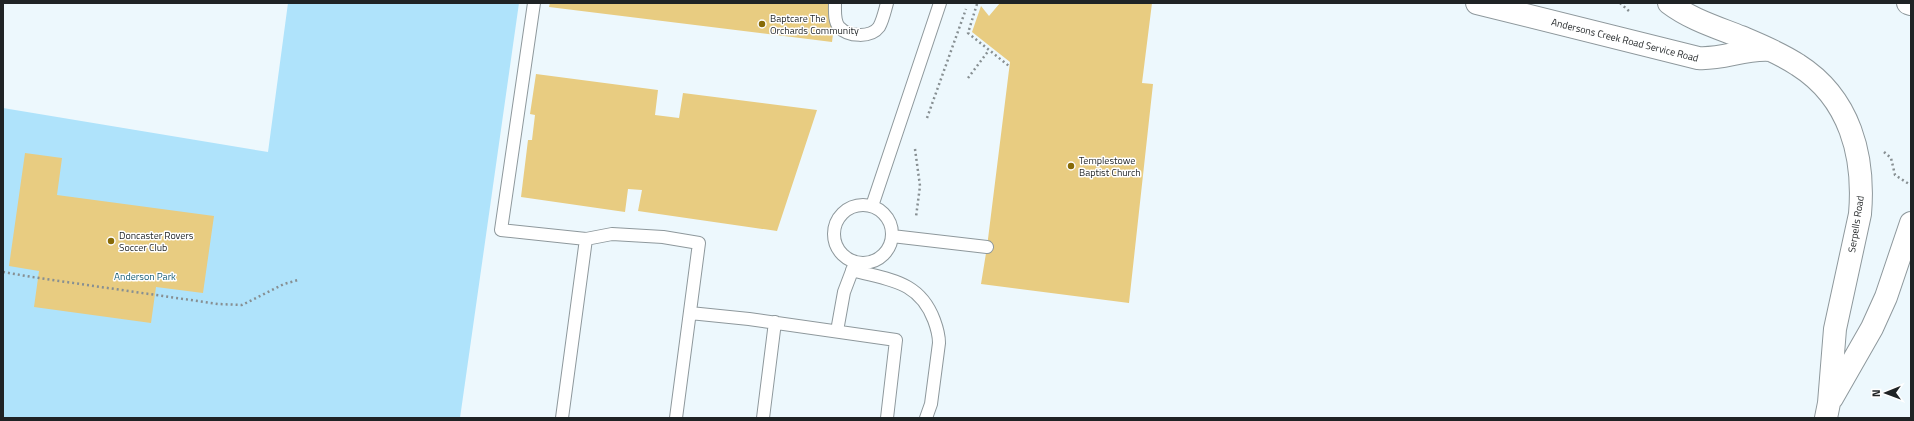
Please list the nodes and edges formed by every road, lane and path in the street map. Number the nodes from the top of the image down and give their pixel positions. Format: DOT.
graph roads {
  1 [pos="534,3"];
  2 [pos="836,3"];
  3 [pos="888,3"];
  4 [pos="940,3"];
  5 [pos="1477,3"];
  6 [pos="1669,3"];
  7 [pos="1908,3"];
  8 [pos="977,4"];
  9 [pos="1911,4"];
  10 [pos="966,9"];
  11 [pos="989,50"];
  12 [pos="1773,50"];
  13 [pos="1009,66"];
  14 [pos="968,78"];
  15 [pos="925,123"];
  16 [pos="917,144"];
  17 [pos="1879,151"];
  18 [pos="1909,184"];
  19 [pos="872,206"];
  20 [pos="1911,223"];
  21 [pos="892,236"];
  22 [pos="912,238"];
  23 [pos="586,239"];
  24 [pos="987,247"];
  25 [pos="854,266"];
  26 [pos="3,272"];
  27 [pos="298,280"];
  28 [pos="690,313"];
  29 [pos="775,322"];
  30 [pos="838,331"];
  31 [pos="1828,410"];
  32 [pos="562,418"];
  33 [pos="676,418"];
  34 [pos="763,418"];
  35 [pos="887,418"];
  36 [pos="926,418"];
  1 -- 23 [label="lane"];
  2 -- 3 [label="lane"];
  4 -- 19 [label="lane"];
  5 -- 12 [label="street, Andersons Creek Road Service Road"];
  6 -- 12 [label="street, Serpells Road"];
  7 -- 9 [label="street"];
  8 -- 11 [label="path"];
  10 -- 15 [label="path"];
  11 -- 13 [label="path"];
  11 -- 14 [label="path"];
  12 -- 31 [label="street, Serpells Road"];
  16 -- 22 [label="path"];
  17 -- 18 [label="path"];
  19 -- 21 [label="lane"];
  19 -- 25 [label="lane"];
  20 -- 31 [label="street, Serpells Road"];
  21 -- 22 [label="lane"];
  21 -- 25 [label="lane"];
  22 -- 24 [label="lane"];
  23 -- 28 [label="lane"];
  23 -- 32 [label="lane"];
  25 -- 30 [label="lane"];
  25 -- 36 [label="lane"];
  26 -- 27 [label="path"];
  28 -- 29 [label="lane"];
  28 -- 33 [label="lane"];
  29 -- 30 [label="lane"];
  29 -- 34 [label="lane"];
  30 -- 35 [label="lane"];
}
